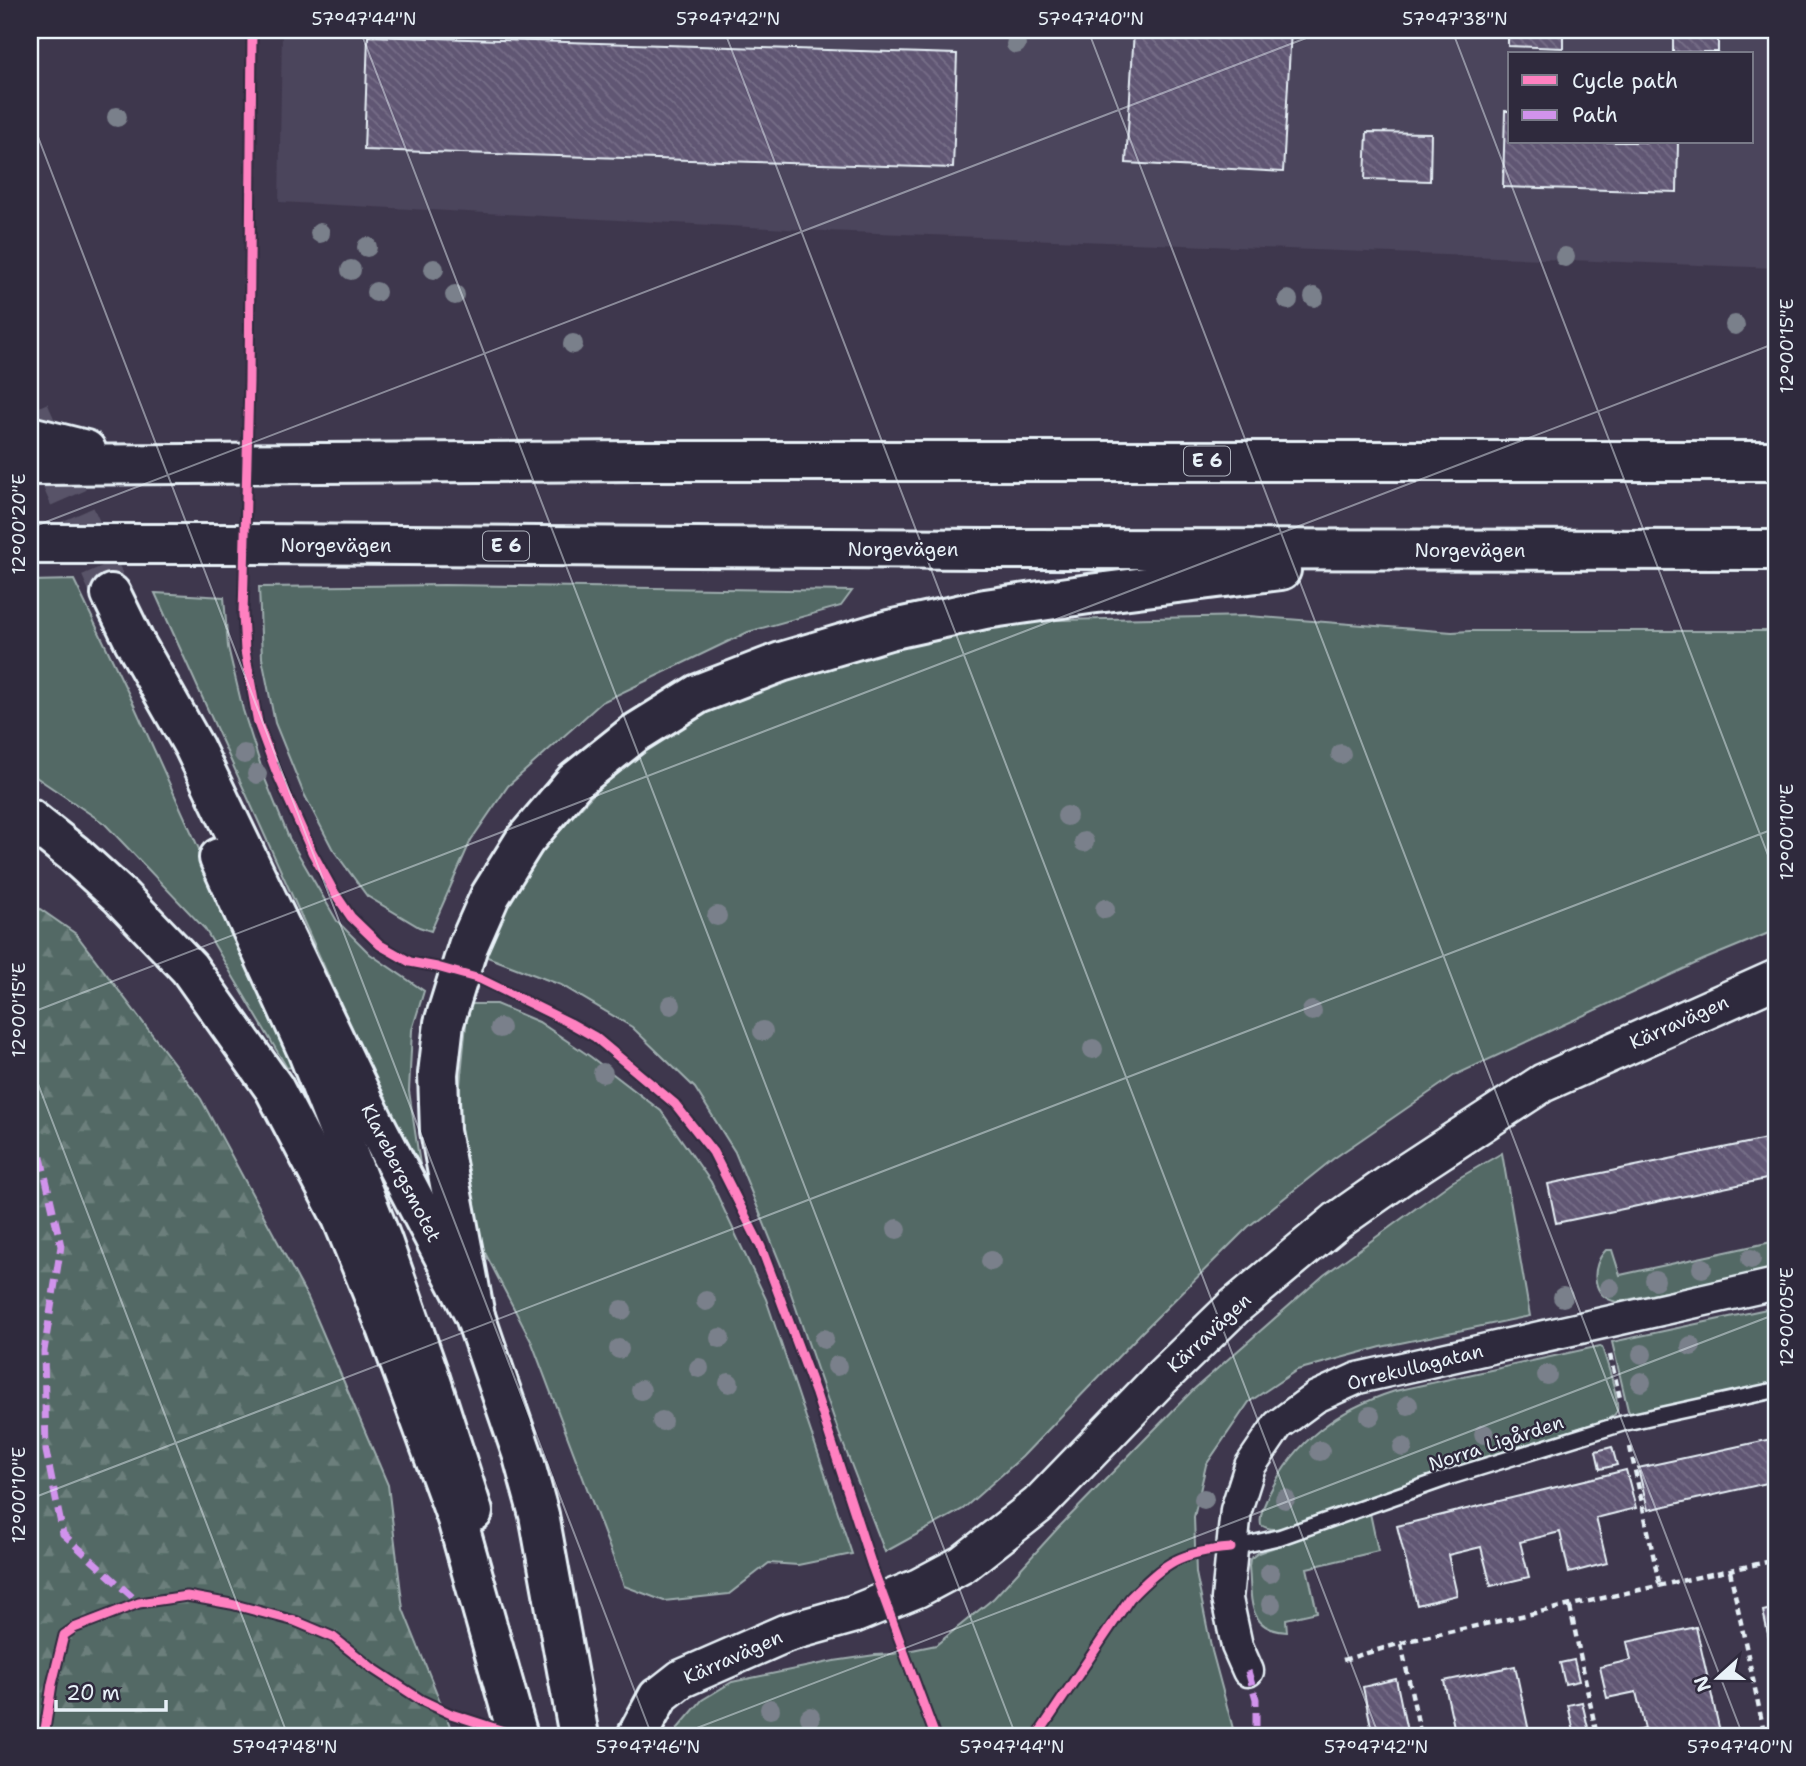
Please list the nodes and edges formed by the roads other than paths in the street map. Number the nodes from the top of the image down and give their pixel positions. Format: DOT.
graph roads {
  1 [pos="30,436"];
  2 [pos="1776,461"];
  3 [pos="142,464"];
  4 [pos="30,465"];
  5 [pos="30,544"];
  6 [pos="1566,550"];
  7 [pos="1776,550"];
  8 [pos="111,594"];
  9 [pos="134,641"];
  10 [pos="30,819"];
  11 [pos="1776,979"];
  12 [pos="1776,1284"];
  13 [pos="475,1316"];
  14 [pos="1776,1390"];
  15 [pos="1231,1548"];
  16 [pos="1248,1671"];
  17 [pos="659,1697"];
  18 [pos="518,1736"];
  19 [pos="526,1736"];
  20 [pos="579,1736"];
  21 [pos="637,1736"];
  1 -- 3 [label="main road"];
  2 -- 3 [label="main road, E 6"];
  3 -- 4 [label="main road, E 6"];
  5 -- 6 [label="main road, Norgevägen / E 6"];
  6 -- 7 [label="main road, Norgevägen / E 6"];
  6 -- 13 [label="main road"];
  8 -- 9 [label="main road, Klarebergsmotet"];
  9 -- 13 [label="main road, Klarebergsmotet"];
  9 -- 19 [label="main road, Klarebergsmotet"];
  10 -- 18 [label="main road"];
  11 -- 17 [label="street, Kärravägen"];
  12 -- 15 [label="street, Orrekullagatan"];
  13 -- 20 [label="main road, Klarebergsmotet"];
  14 -- 15 [label="lane, Norra Ligården"];
  15 -- 16 [label="street, Orrekullagatan"];
  17 -- 21 [label="main road"];
}
